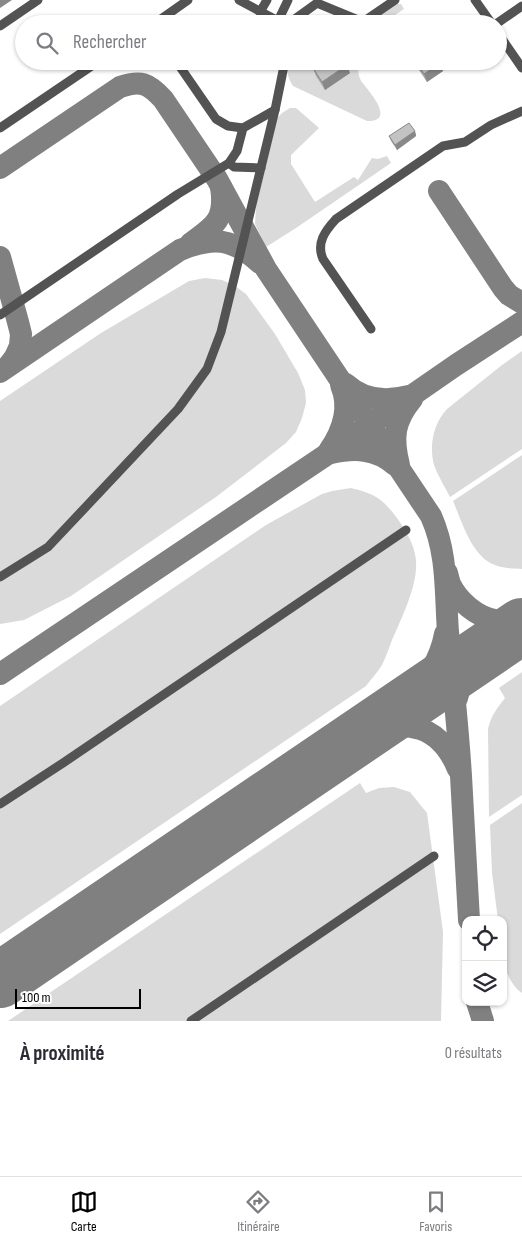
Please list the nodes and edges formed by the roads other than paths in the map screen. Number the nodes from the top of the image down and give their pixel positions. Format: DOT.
graph roads {
  1 [pos="38,0"];
  2 [pos="188,0"];
  3 [pos="239,0"];
  4 [pos="267,0"];
  5 [pos="288,0"];
  6 [pos="395,0"];
  7 [pos="475,0"];
  8 [pos="522,6"];
  9 [pos="260,12"];
  10 [pos="16,15"];
  11 [pos="167,15"];
  12 [pos="266,15"];
  13 [pos="282,15"];
  14 [pos="300,15"];
  15 [pos="345,15"];
  16 [pos="373,15"];
  17 [pos="486,15"];
  18 [pos="15,16"];
  19 [pos="507,16"];
  20 [pos="0,26"];
  21 [pos="507,46"];
  22 [pos="522,68"];
  23 [pos="86,70"];
  24 [pos="182,70"];
  25 [pos="283,70"];
  26 [pos="276,110"];
  27 [pos="522,111"];
  28 [pos="0,128"];
  29 [pos="243,128"];
  30 [pos="229,163"];
  31 [pos="260,168"];
  32 [pos="0,315"];
  33 [pos="371,330"];
  34 [pos="406,530"];
  35 [pos="0,577"];
  36 [pos="0,804"];
  37 [pos="434,856"];
  38 [pos="191,1021"];
  1 -- 10 [label="lane"];
  2 -- 11 [label="lane"];
  3 -- 9 [label="lane"];
  4 -- 9 [label="lane"];
  5 -- 13 [label="lane"];
  6 -- 16 [label="lane"];
  7 -- 17 [label="lane"];
  8 -- 19 [label="lane"];
  9 -- 12 [label="lane"];
  14 -- 15 [label="lane"];
  18 -- 20 [label="lane"];
  21 -- 22 [label="lane"];
  23 -- 28 [label="lane"];
  24 -- 29 [label="lane"];
  25 -- 26 [label="lane"];
  26 -- 29 [label="lane"];
  26 -- 31 [label="lane"];
  27 -- 33 [label="lane"];
  29 -- 30 [label="lane"];
  30 -- 31 [label="lane"];
  30 -- 32 [label="lane"];
  31 -- 35 [label="lane"];
  34 -- 36 [label="lane"];
  37 -- 38 [label="lane"];
}
